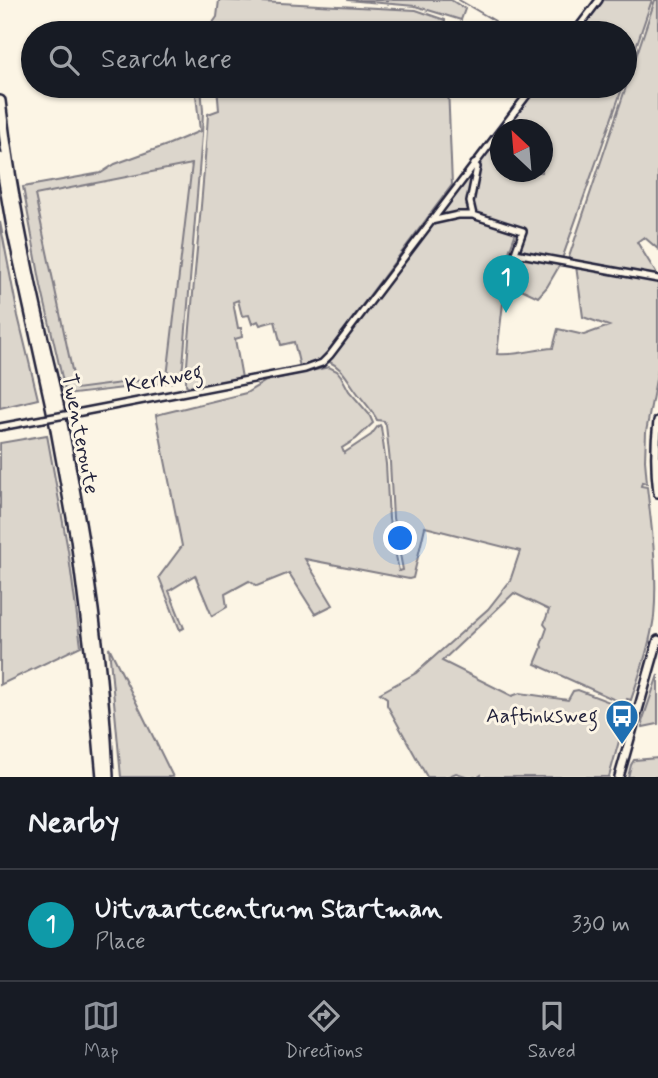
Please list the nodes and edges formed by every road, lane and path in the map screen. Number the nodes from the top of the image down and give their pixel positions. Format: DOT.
graph roads {
  1 [pos="599,0"];
  2 [pos="582,21"];
  3 [pos="525,98"];
  4 [pos="0,101"];
  5 [pos="0,158"];
  6 [pos="474,164"];
  7 [pos="473,215"];
  8 [pos="431,221"];
  9 [pos="658,279"];
  10 [pos="658,421"];
  11 [pos="0,427"];
  12 [pos="658,493"];
  13 [pos="658,640"];
  14 [pos="102,777"];
  15 [pos="108,777"];
  16 [pos="619,777"];
  1 -- 2 [label="street"];
  3 -- 6 [label="street"];
  4 -- 15 [label="highway, Twenteroute"];
  5 -- 14 [label="highway, Twenteroute"];
  6 -- 7 [label="street"];
  6 -- 8 [label="street"];
  7 -- 8 [label="street"];
  7 -- 9 [label="street"];
  8 -- 11 [label="street, Kerkweg, bridge"];
  10 -- 12 [label="main road"];
  13 -- 16 [label="main road"];
}
